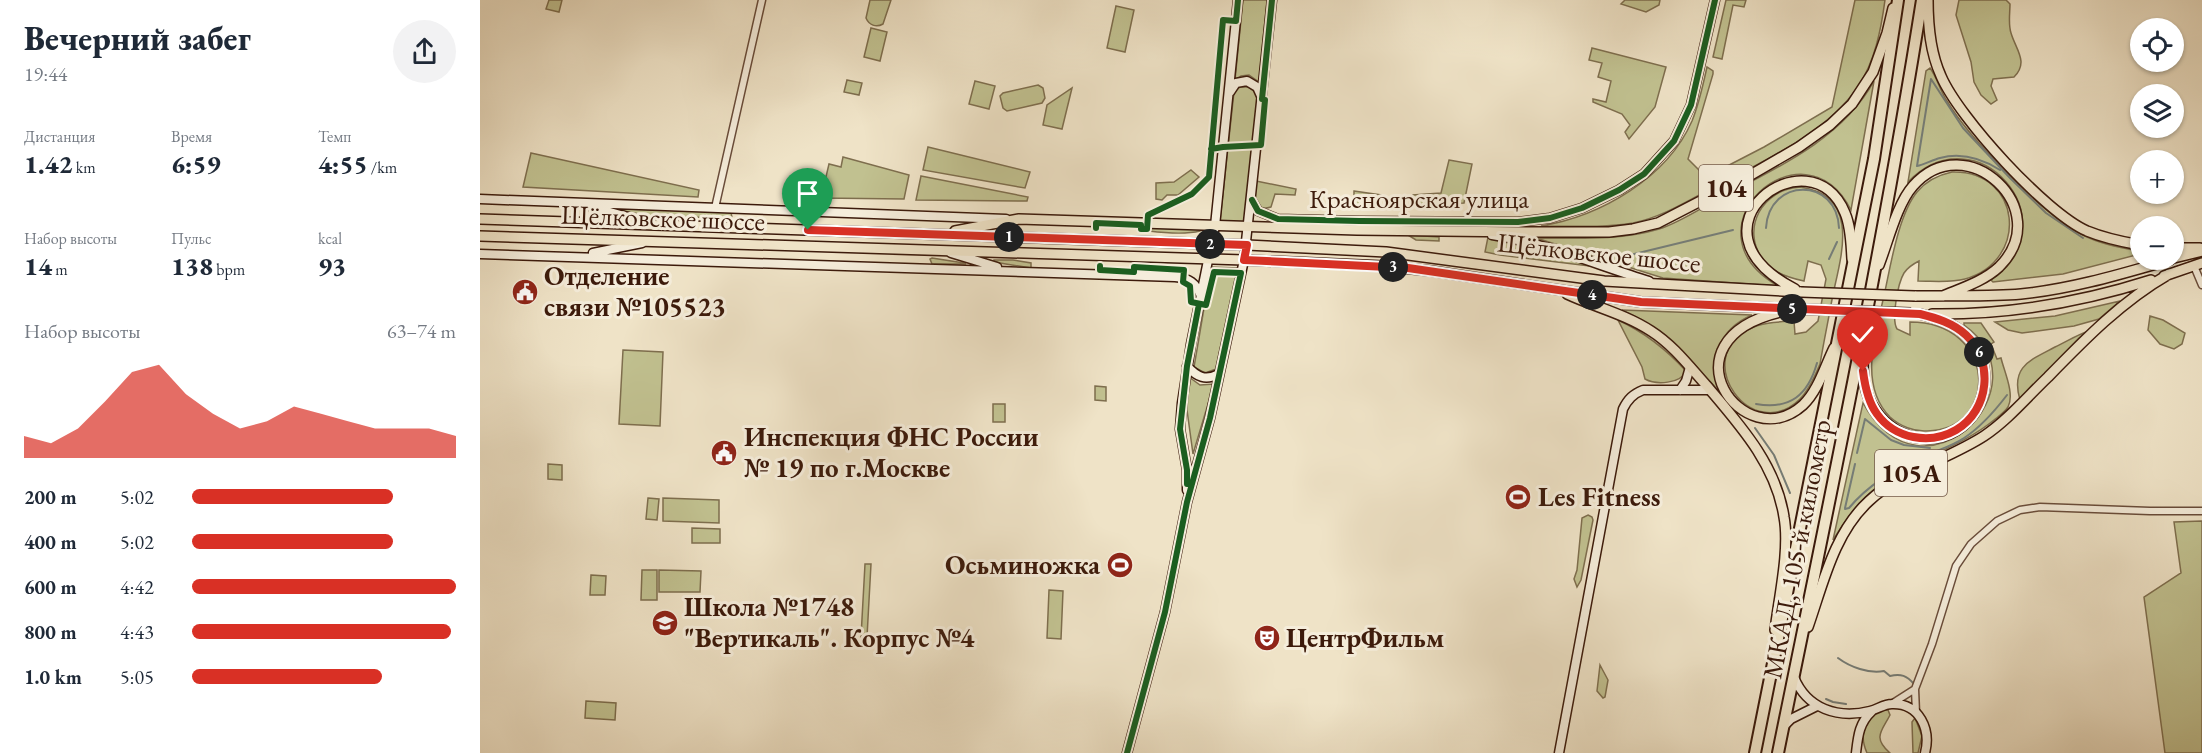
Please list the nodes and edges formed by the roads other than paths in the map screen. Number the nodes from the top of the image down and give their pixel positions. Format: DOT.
graph roads {
  1 [pos="762,0"];
  2 [pos="1238,0"];
  3 [pos="1272,0"];
  4 [pos="1715,0"];
  5 [pos="1896,0"];
  6 [pos="1922,0"];
  7 [pos="1928,0"];
  8 [pos="1228,96"];
  9 [pos="1262,99"];
  10 [pos="480,199"];
  11 [pos="1252,200"];
  12 [pos="577,202"];
  13 [pos="715,208"];
  14 [pos="480,219"];
  15 [pos="1019,219"];
  16 [pos="656,225"];
  17 [pos="1215,225"];
  18 [pos="1249,227"];
  19 [pos="1469,231"];
  20 [pos="937,234"];
  21 [pos="480,236"];
  22 [pos="655,240"];
  23 [pos="2130,243"];
  24 [pos="1212,244"];
  25 [pos="1247,245"];
  26 [pos="936,249"];
  27 [pos="2184,249"];
  28 [pos="2202,250"];
  29 [pos="480,254"];
  30 [pos="2184,255"];
  31 [pos="578,257"];
  32 [pos="1209,258"];
  33 [pos="1244,260"];
  34 [pos="2198,264"];
  35 [pos="2131,270"];
  36 [pos="1017,271"];
  37 [pos="1852,274"];
  38 [pos="2169,274"];
  39 [pos="1874,279"];
  40 [pos="1661,285"];
  41 [pos="2202,285"];
  42 [pos="1558,290"];
  43 [pos="1800,292"];
  44 [pos="1201,296"];
  45 [pos="1943,296"];
  46 [pos="1795,309"];
  47 [pos="1916,313"];
  48 [pos="1841,333"];
  49 [pos="1863,338"];
  50 [pos="1187,366"];
  51 [pos="1690,367"];
  52 [pos="1220,374"];
  53 [pos="1680,390"];
  54 [pos="1710,390"];
  55 [pos="1187,502"];
  56 [pos="2202,510"];
  57 [pos="1799,652"];
  58 [pos="1794,677"];
  59 [pos="1915,689"];
  60 [pos="1768,692"];
  61 [pos="1891,704"];
  62 [pos="1817,706"];
  63 [pos="1872,710"];
  64 [pos="1916,713"];
  65 [pos="1848,714"];
  66 [pos="1784,728"];
  67 [pos="1859,728"];
  68 [pos="1127,753"];
  69 [pos="1559,753"];
  70 [pos="1755,753"];
  71 [pos="1778,753"];
  72 [pos="1858,753"];
  73 [pos="1925,753"];
  1 -- 13 [label="street"];
  2 -- 8 [label="street"];
  3 -- 9 [label="street"];
  4 -- 11 [label="street, Красноярская улица"];
  5 -- 19 [label="main road, 104"];
  5 -- 37 [label="highway, МКАД, 105-й километр"];
  6 -- 39 [label="highway, МКАД, 105-й километр"];
  7 -- 23 [label="main road"];
  8 -- 9 [label="street"];
  8 -- 17 [label="street"];
  9 -- 11 [label="street"];
  10 -- 12 [label="street"];
  11 -- 18 [label="street"];
  12 -- 13 [label="street"];
  12 -- 16 [label="street"];
  13 -- 15 [label="street"];
  14 -- 16 [label="main road, Щёлковское шоссе"];
  15 -- 17 [label="main road"];
  15 -- 20 [label="main road"];
  16 -- 20 [label="main road, Щёлковское шоссе"];
  17 -- 18 [label="main road"];
  17 -- 24 [label="street"];
  18 -- 19 [label="main road"];
  18 -- 25 [label="street"];
  19 -- 40 [label="street"];
  20 -- 24 [label="main road, Щёлковское шоссе"];
  21 -- 22 [label="main road, Щёлковское шоссе"];
  22 -- 26 [label="main road, Щёлковское шоссе"];
  22 -- 31 [label="street"];
  24 -- 25 [label="main road, Щёлковское шоссе"];
  24 -- 32 [label="street"];
  25 -- 33 [label="street"];
  25 -- 40 [label="main road, Щёлковское шоссе"];
  26 -- 32 [label="main road, Щёлковское шоссе"];
  26 -- 36 [label="street"];
  27 -- 28 [label="main road"];
  28 -- 30 [label="main road, Щёлковское шоссе"];
  29 -- 31 [label="street"];
  31 -- 36 [label="street"];
  32 -- 33 [label="main road, Щёлковское шоссе"];
  32 -- 44 [label="street"];
  33 -- 42 [label="main road, Щёлковское шоссе"];
  33 -- 52 [label="street"];
  34 -- 38 [label="main road, Щёлковское шоссе"];
  34 -- 41 [label="street"];
  35 -- 45 [label="main road, Щёлковское шоссе"];
  36 -- 44 [label="street"];
  37 -- 43 [label="main road"];
  37 -- 48 [label="highway, МКАД, 105-й километр"];
  38 -- 47 [label="main road, Щёлковское шоссе"];
  38 -- 57 [label="main road, 105A"];
  39 -- 45 [label="main road"];
  39 -- 49 [label="highway, МКАД, 105-й километр"];
  40 -- 43 [label="main road, Щёлковское шоссе"];
  42 -- 46 [label="main road, Щёлковское шоссе"];
  42 -- 51 [label="main road"];
  43 -- 45 [label="main road, Щёлковское шоссе, bridge"];
  44 -- 50 [label="street"];
  46 -- 47 [label="main road, Щёлковское шоссе, bridge"];
  46 -- 48 [label="main road"];
  47 -- 49 [label="main road"];
  48 -- 60 [label="highway, МКАД, 105-й километр"];
  49 -- 57 [label="highway, МКАД, 105-й километр"];
  50 -- 52 [label="street"];
  50 -- 55 [label="street"];
  51 -- 53 [label="street"];
  51 -- 54 [label="main road"];
  52 -- 55 [label="street"];
  53 -- 54 [label="street"];
  53 -- 69 [label="street"];
  54 -- 60 [label="main road"];
  55 -- 68 [label="street"];
  56 -- 59 [label="street"];
  57 -- 58 [label="highway, МКАД, 105-й километр"];
  58 -- 62 [label="street"];
  58 -- 66 [label="highway, МКАД, 105-й километр"];
  59 -- 61 [label="street"];
  59 -- 64 [label="street"];
  60 -- 70 [label="highway, МКАД, 105-й километр"];
  61 -- 63 [label="street"];
  61 -- 64 [label="street"];
  62 -- 65 [label="street"];
  62 -- 66 [label="street"];
  63 -- 65 [label="street"];
  63 -- 67 [label="street"];
  64 -- 73 [label="street"];
  65 -- 67 [label="street"];
  66 -- 71 [label="highway, МКАД, 105-й километр"];
  67 -- 72 [label="street"];
}
